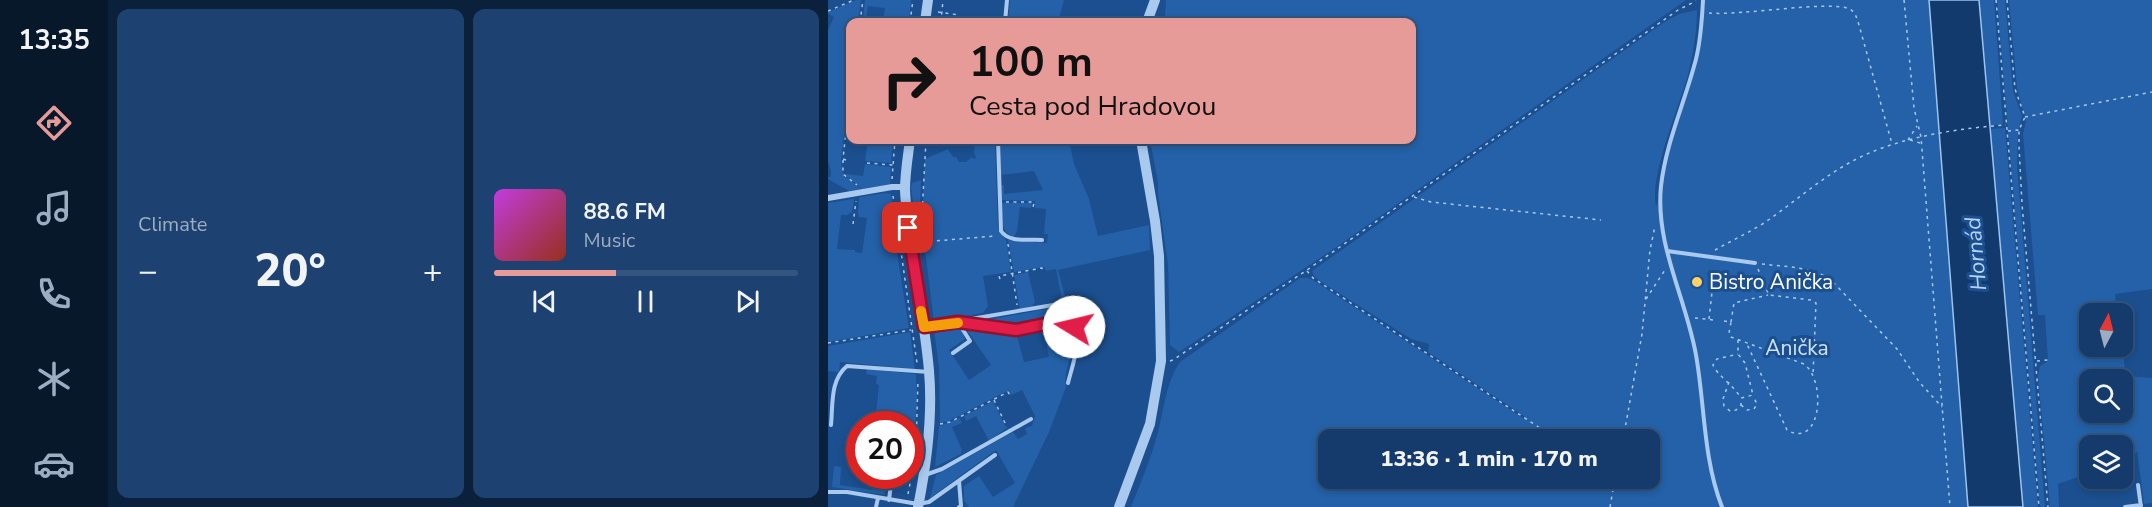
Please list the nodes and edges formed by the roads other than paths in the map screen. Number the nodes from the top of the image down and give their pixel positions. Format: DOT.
graph roads {
  1 [pos="928,0"];
  2 [pos="1007,0"];
  3 [pos="1155,0"];
  4 [pos="1703,0"];
  5 [pos="926,18"];
  6 [pos="1005,18"];
  7 [pos="1148,18"];
  8 [pos="910,144"];
  9 [pos="998,144"];
  10 [pos="1142,144"];
  11 [pos="905,187"];
  12 [pos="828,198"];
  13 [pos="1042,240"];
  14 [pos="1667,251"];
  15 [pos="1755,263"];
  16 [pos="1059,304"];
  17 [pos="958,322"];
  18 [pos="924,327"];
  19 [pos="953,353"];
  20 [pos="924,372"];
  21 [pos="1068,383"];
  22 [pos="1031,419"];
  23 [pos="831,425"];
  24 [pos="995,456"];
  25 [pos="924,475"];
  26 [pos="958,481"];
  27 [pos="2138,485"];
  28 [pos="890,489"];
  29 [pos="919,489"];
  30 [pos="828,492"];
  31 [pos="878,498"];
  32 [pos="889,500"];
  33 [pos="914,505"];
  34 [pos="2141,506"];
  35 [pos="876,507"];
  36 [pos="959,507"];
  37 [pos="1119,507"];
  38 [pos="1722,507"];
  39 [pos="2125,507"];
  1 -- 5 [label="street"];
  2 -- 6 [label="lane"];
  3 -- 7 [label="street"];
  4 -- 14 [label="lane"];
  8 -- 11 [label="street"];
  9 -- 13 [label="lane"];
  10 -- 37 [label="street"];
  11 -- 12 [label="street"];
  11 -- 18 [label="street"];
  14 -- 15 [label="lane"];
  14 -- 38 [label="lane"];
  16 -- 17 [label="lane"];
  17 -- 18 [label="lane"];
  17 -- 19 [label="lane"];
  17 -- 21 [label="lane"];
  18 -- 20 [label="street"];
  20 -- 23 [label="lane"];
  20 -- 25 [label="street"];
  22 -- 25 [label="lane"];
  24 -- 26 [label="lane"];
  26 -- 33 [label="lane"];
  26 -- 36 [label="lane"];
  27 -- 34 [label="lane"];
  28 -- 32 [label="lane"];
  29 -- 33 [label="street"];
  30 -- 31 [label="lane"];
  31 -- 32 [label="lane"];
  31 -- 35 [label="lane"];
  32 -- 33 [label="lane"];
  34 -- 39 [label="lane"];
}
